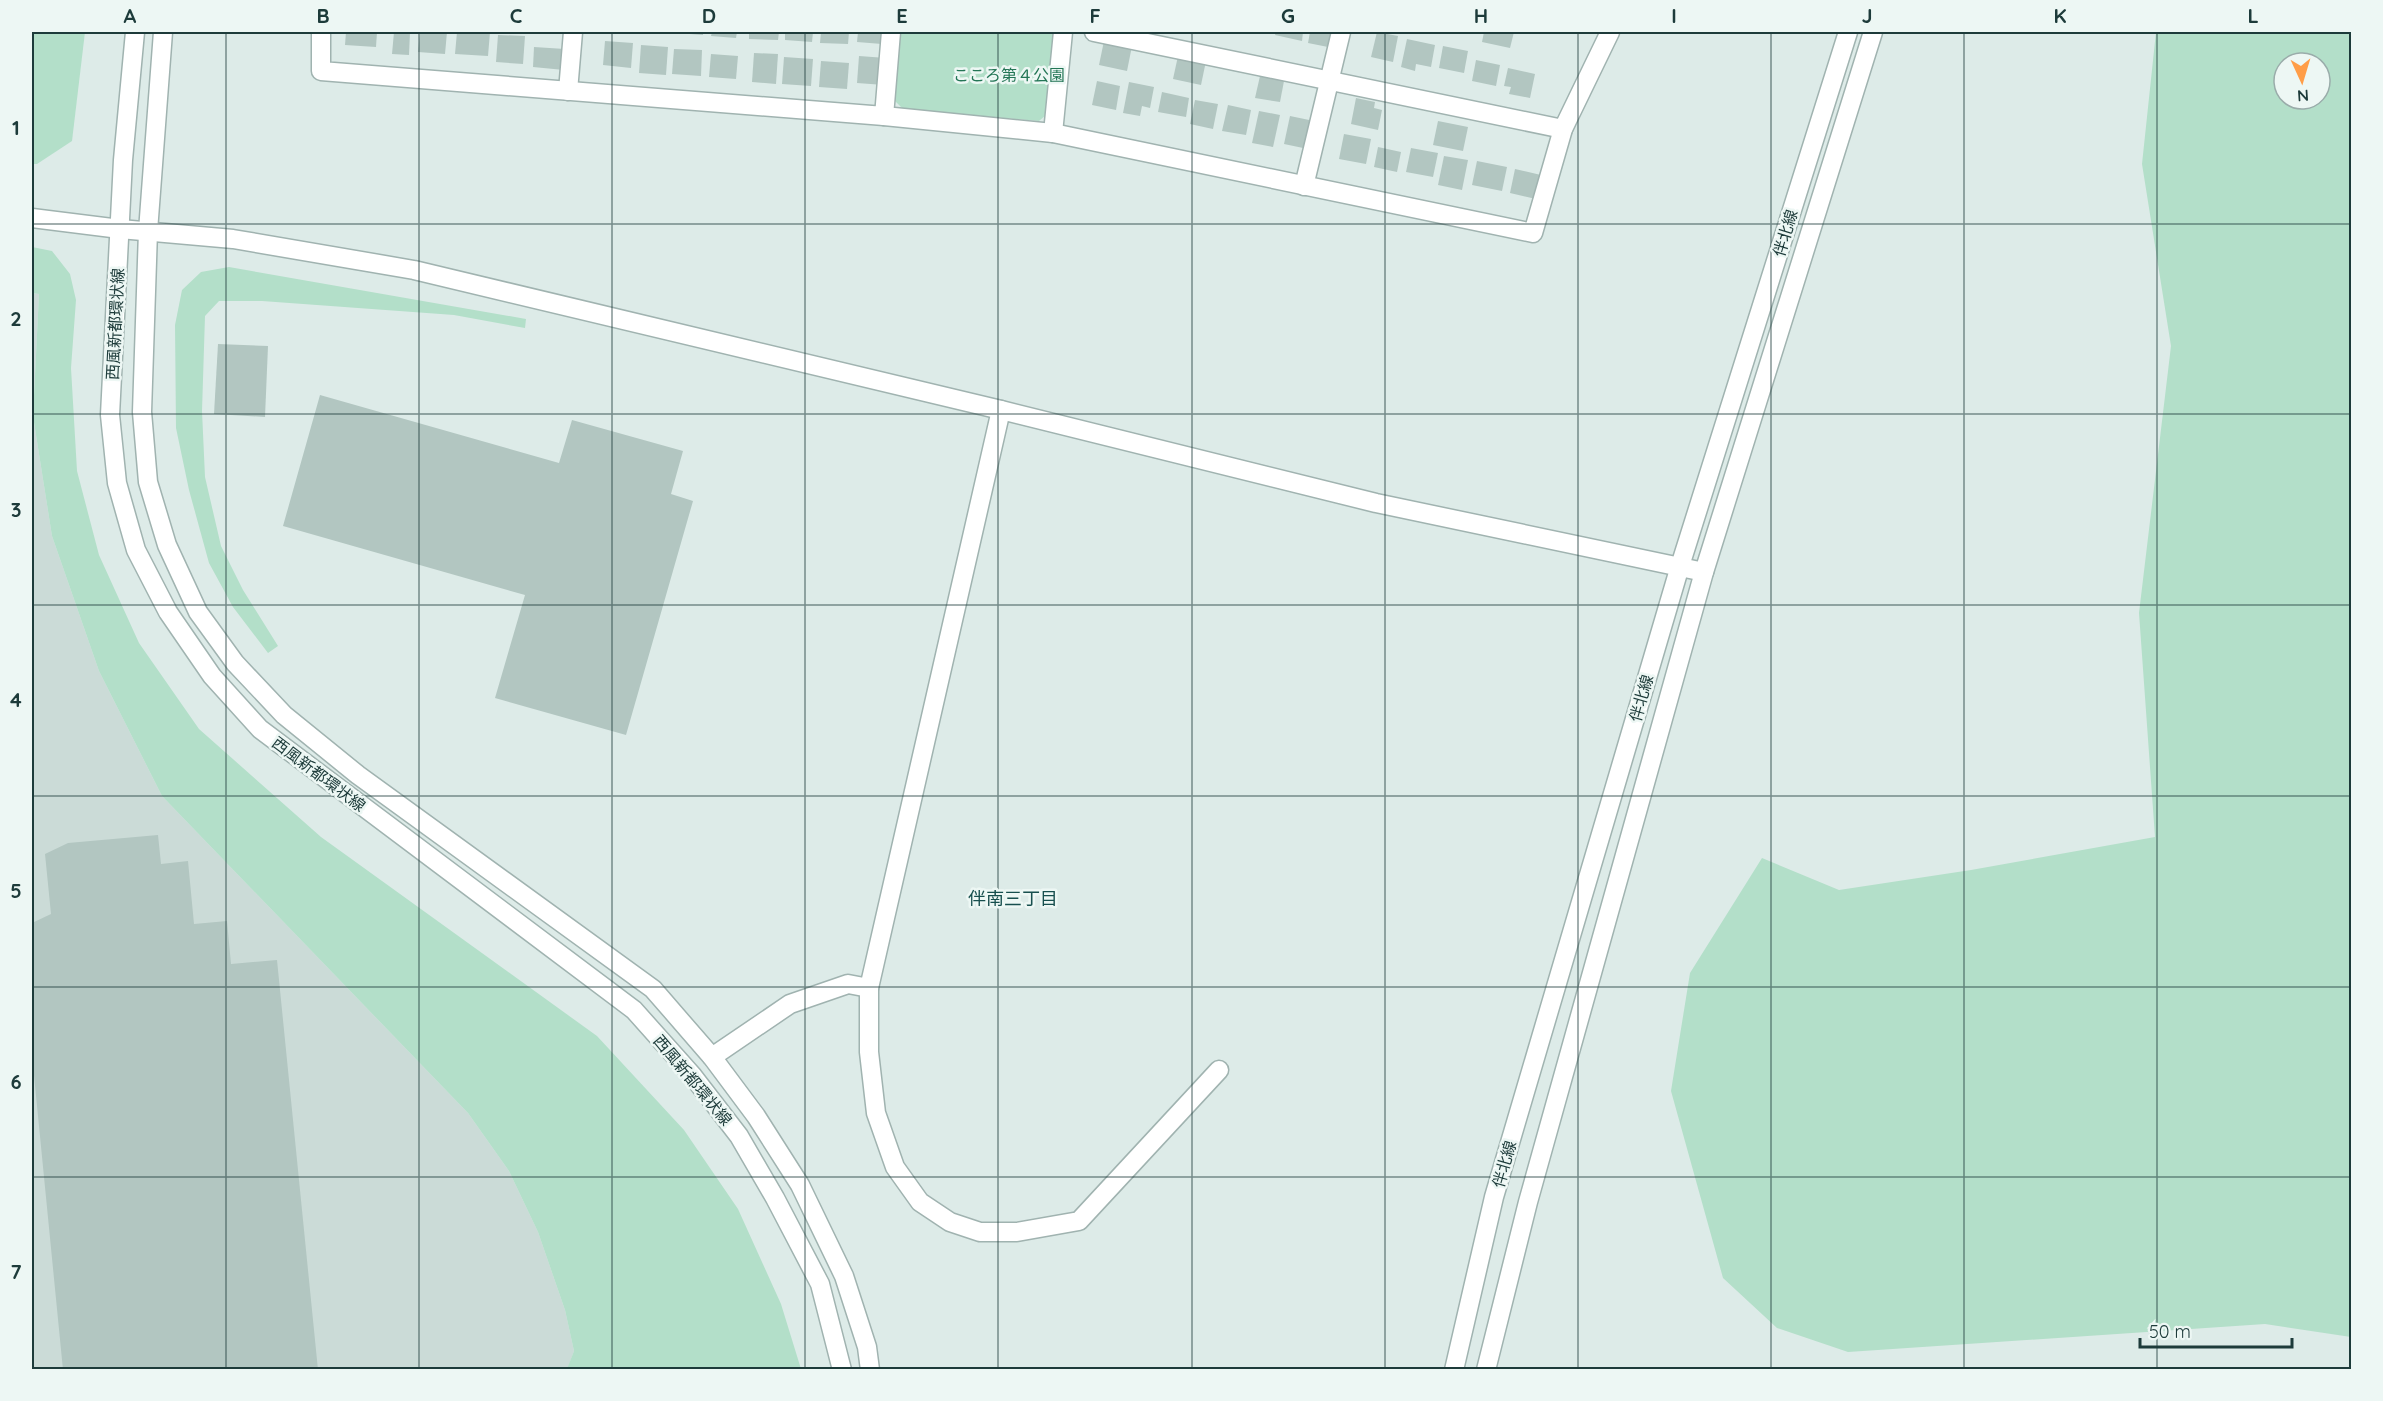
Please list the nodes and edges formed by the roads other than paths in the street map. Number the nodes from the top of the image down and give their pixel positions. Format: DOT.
graph roads {
  1 [pos="135,32"];
  2 [pos="163,32"];
  3 [pos="321,32"];
  4 [pos="573,32"];
  5 [pos="891,32"];
  6 [pos="1063,32"];
  7 [pos="1094,32"];
  8 [pos="1341,32"];
  9 [pos="1610,32"];
  10 [pos="1848,32"];
  11 [pos="1873,32"];
  12 [pos="1329,79"];
  13 [pos="568,91"];
  14 [pos="884,116"];
  15 [pos="1563,129"];
  16 [pos="1053,133"];
  17 [pos="1304,186"];
  18 [pos="32,218"];
  19 [pos="120,229"];
  20 [pos="148,231"];
  21 [pos="1001,410"];
  22 [pos="1680,566"];
  23 [pos="1704,572"];
  24 [pos="869,988"];
  25 [pos="712,1057"];
  26 [pos="1219,1070"];
  27 [pos="1455,1365"];
  28 [pos="842,1370"];
  29 [pos="870,1370"];
  30 [pos="1485,1370"];
  1 -- 19 [label="street, 西風新都環状線"];
  2 -- 20 [label="street, 西風新都環状線"];
  3 -- 13 [label="street"];
  4 -- 13 [label="street"];
  5 -- 14 [label="street"];
  6 -- 16 [label="street"];
  7 -- 12 [label="street"];
  8 -- 12 [label="street"];
  9 -- 15 [label="street"];
  10 -- 22 [label="street, 伴北線"];
  11 -- 23 [label="street, 伴北線"];
  12 -- 15 [label="street"];
  12 -- 17 [label="street"];
  13 -- 14 [label="street"];
  14 -- 16 [label="street"];
  15 -- 17 [label="street"];
  16 -- 17 [label="street"];
  18 -- 19 [label="street"];
  19 -- 20 [label="street"];
  19 -- 28 [label="street, 西風新都環状線"];
  20 -- 21 [label="street"];
  20 -- 25 [label="street, 西風新都環状線"];
  21 -- 22 [label="street"];
  21 -- 24 [label="street"];
  22 -- 23 [label="street"];
  22 -- 27 [label="street, 伴北線"];
  23 -- 30 [label="street, 伴北線"];
  24 -- 25 [label="street"];
  24 -- 26 [label="street"];
  25 -- 29 [label="street, 西風新都環状線"];
  27 -- 30 [label="street"];
}
